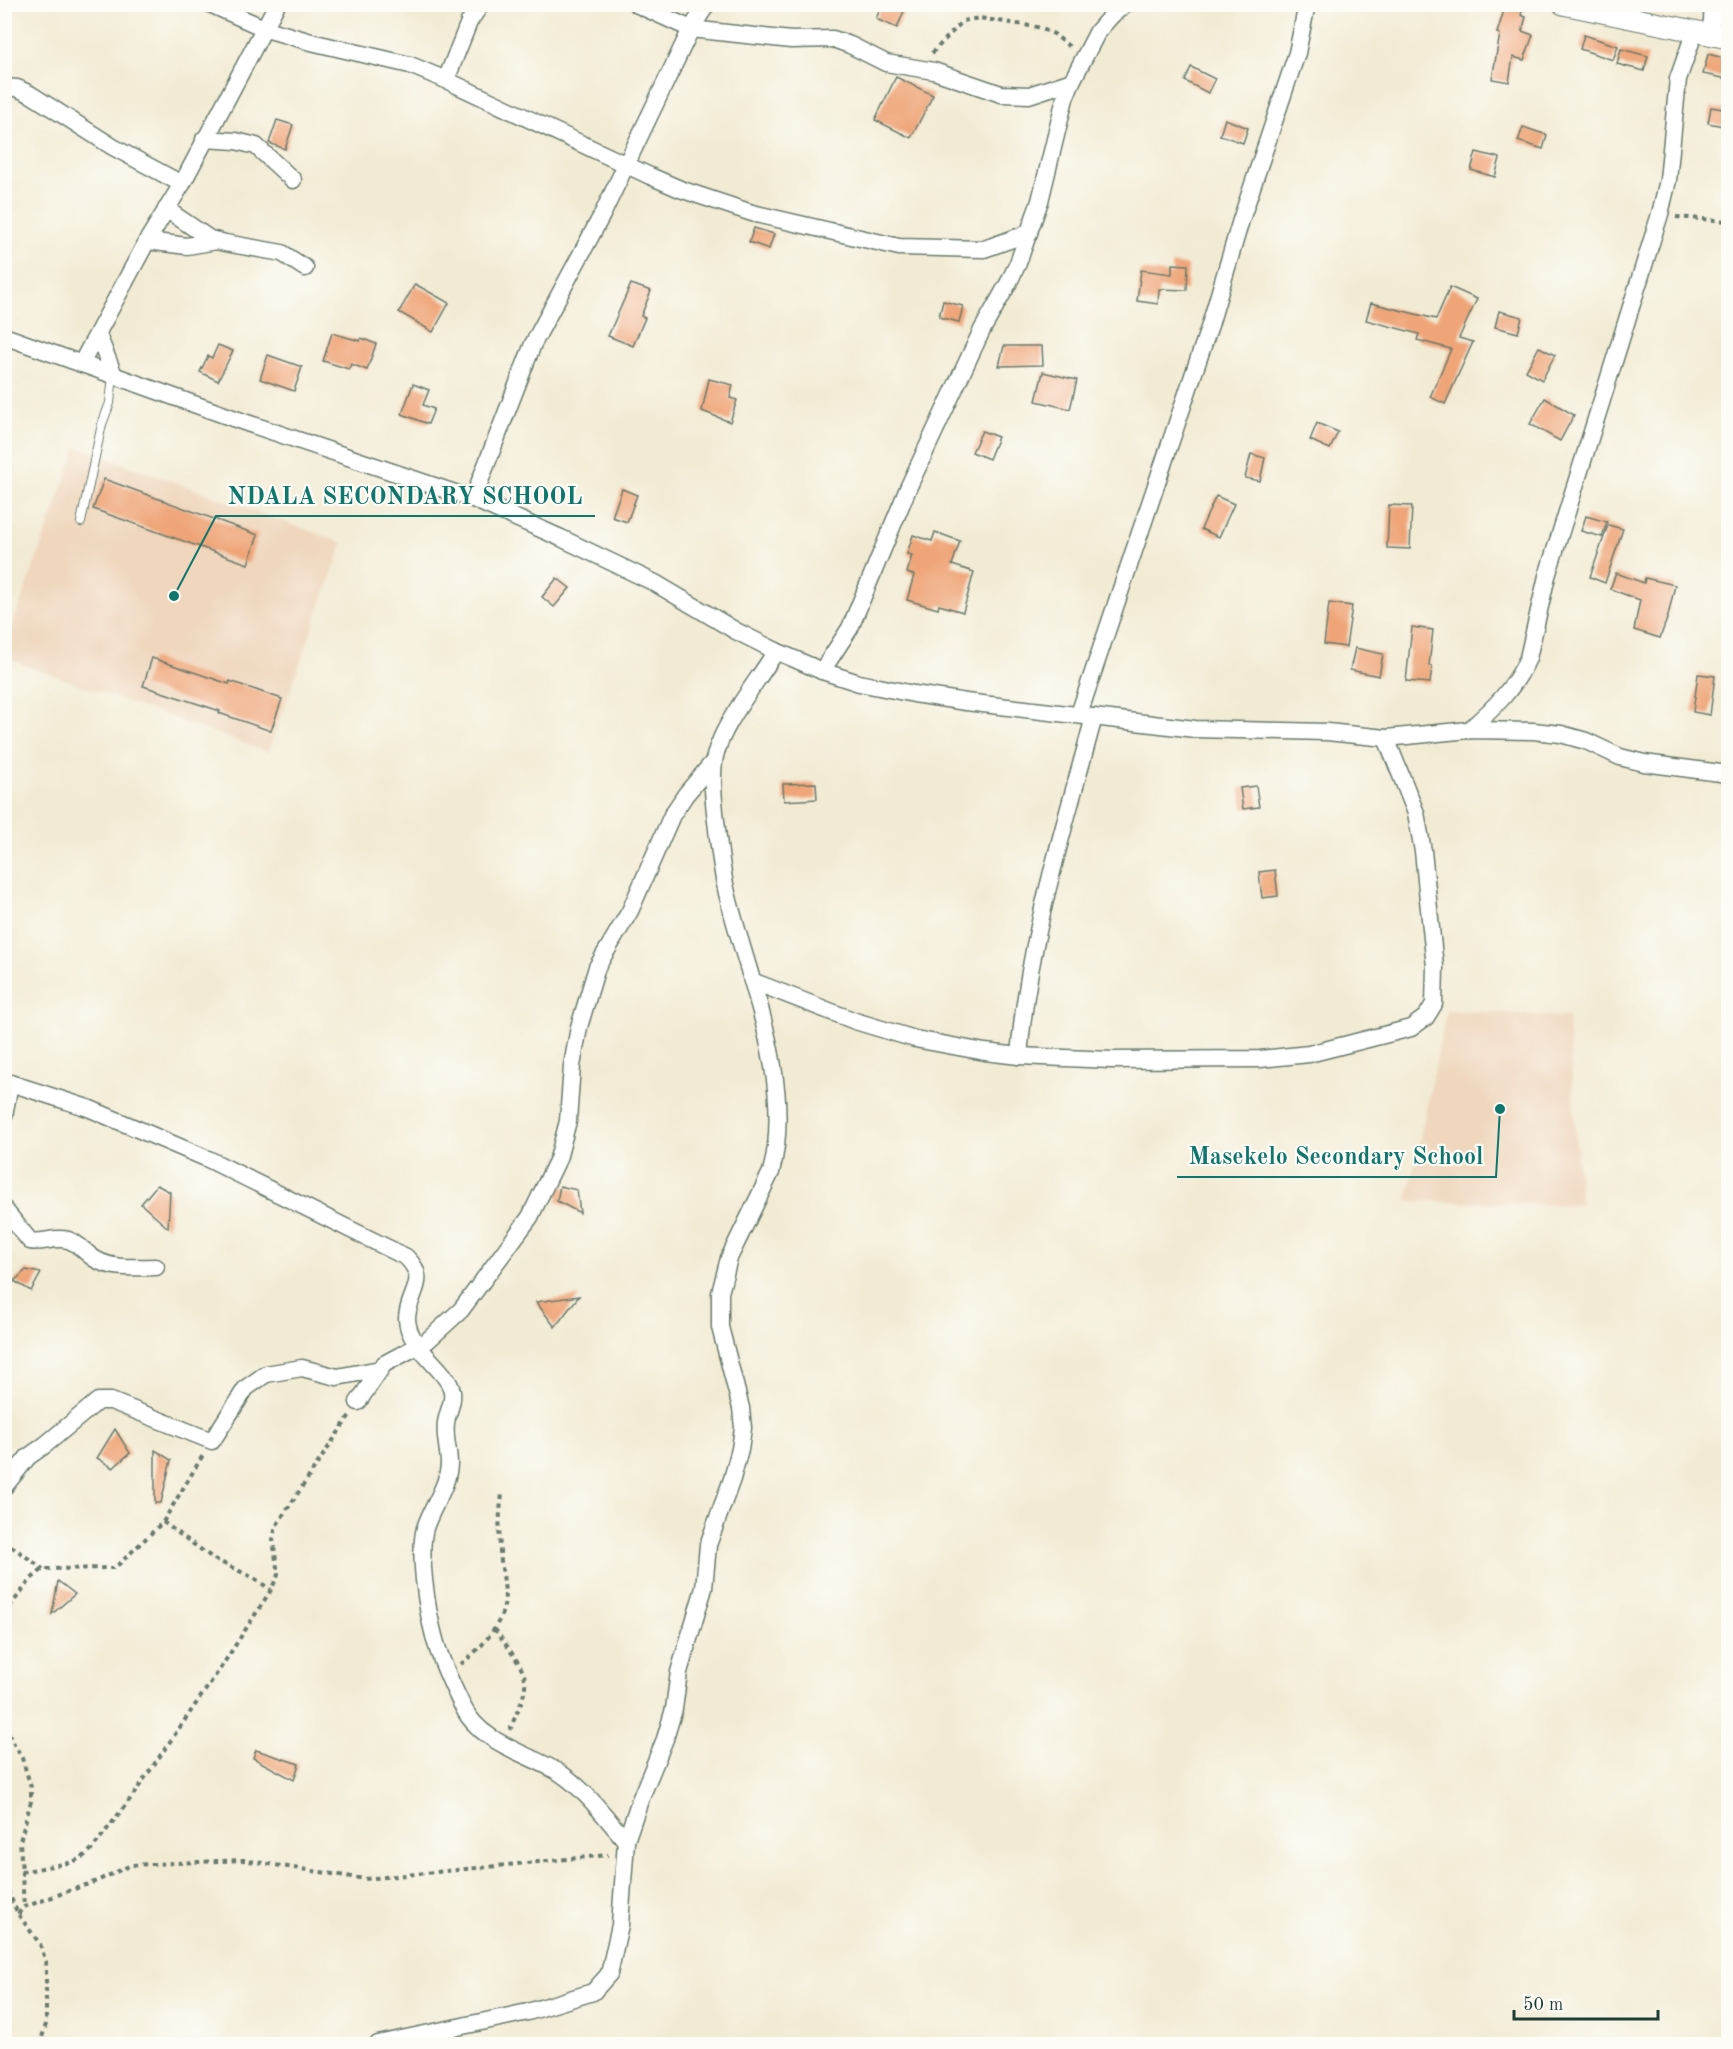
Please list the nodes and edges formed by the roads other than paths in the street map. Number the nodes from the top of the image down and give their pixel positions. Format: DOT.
graph roads {
  1 [pos="210,4"];
  2 [pos="277,4"];
  3 [pos="482,4"];
  4 [pos="636,4"];
  5 [pos="707,4"];
  6 [pos="1125,4"];
  7 [pos="1308,4"];
  8 [pos="1563,4"];
  9 [pos="1713,4"];
  10 [pos="691,28"];
  11 [pos="266,29"];
  12 [pos="1711,34"];
  13 [pos="446,80"];
  14 [pos="1072,81"];
  15 [pos="4,87"];
  16 [pos="204,139"];
  17 [pos="626,164"];
  18 [pos="292,180"];
  19 [pos="182,184"];
  20 [pos="166,209"];
  21 [pos="1029,233"];
  22 [pos="147,241"];
  23 [pos="217,241"];
  24 [pos="305,268"];
  25 [pos="98,335"];
  26 [pos="4,336"];
  27 [pos="81,364"];
  28 [pos="114,375"];
  29 [pos="473,500"];
  30 [pos="81,522"];
  31 [pos="776,651"];
  32 [pos="822,670"];
  33 [pos="1086,716"];
  34 [pos="1469,730"];
  35 [pos="1386,738"];
  36 [pos="714,761"];
  37 [pos="1728,774"];
  38 [pos="752,981"];
  39 [pos="1019,1056"];
  40 [pos="8,1082"];
  41 [pos="4,1116"];
  42 [pos="4,1209"];
  43 [pos="156,1267"];
  44 [pos="419,1347"];
  45 [pos="380,1369"];
  46 [pos="358,1402"];
  47 [pos="4,1487"];
  48 [pos="625,1848"];
  49 [pos="378,2044"];
  1 -- 11 [label="street"];
  2 -- 11 [label="street"];
  3 -- 13 [label="street"];
  4 -- 10 [label="street"];
  5 -- 10 [label="street"];
  6 -- 14 [label="street"];
  7 -- 33 [label="street"];
  8 -- 12 [label="street"];
  9 -- 12 [label="street"];
  10 -- 14 [label="street"];
  10 -- 17 [label="street"];
  11 -- 13 [label="street"];
  11 -- 16 [label="street"];
  12 -- 34 [label="street"];
  13 -- 17 [label="street"];
  14 -- 21 [label="street"];
  15 -- 19 [label="street"];
  16 -- 18 [label="street"];
  16 -- 19 [label="street"];
  17 -- 21 [label="street"];
  17 -- 29 [label="street"];
  19 -- 20 [label="street"];
  20 -- 22 [label="street"];
  20 -- 23 [label="street"];
  21 -- 32 [label="street"];
  22 -- 23 [label="street"];
  22 -- 25 [label="street"];
  23 -- 24 [label="street"];
  25 -- 27 [label="street"];
  25 -- 28 [label="street"];
  26 -- 27 [label="street"];
  27 -- 28 [label="street"];
  28 -- 29 [label="street"];
  28 -- 30 [label="lane"];
  29 -- 31 [label="street"];
  31 -- 32 [label="street"];
  31 -- 36 [label="street"];
  32 -- 33 [label="street"];
  33 -- 35 [label="street"];
  33 -- 39 [label="street"];
  34 -- 35 [label="street"];
  34 -- 37 [label="street"];
  35 -- 39 [label="street"];
  36 -- 38 [label="street"];
  36 -- 44 [label="street"];
  38 -- 39 [label="street"];
  38 -- 48 [label="street"];
  40 -- 41 [label="street"];
  40 -- 44 [label="street"];
  42 -- 43 [label="street"];
  44 -- 45 [label="street"];
  44 -- 48 [label="street"];
  45 -- 46 [label="street"];
  45 -- 47 [label="street"];
  48 -- 49 [label="street"];
}
